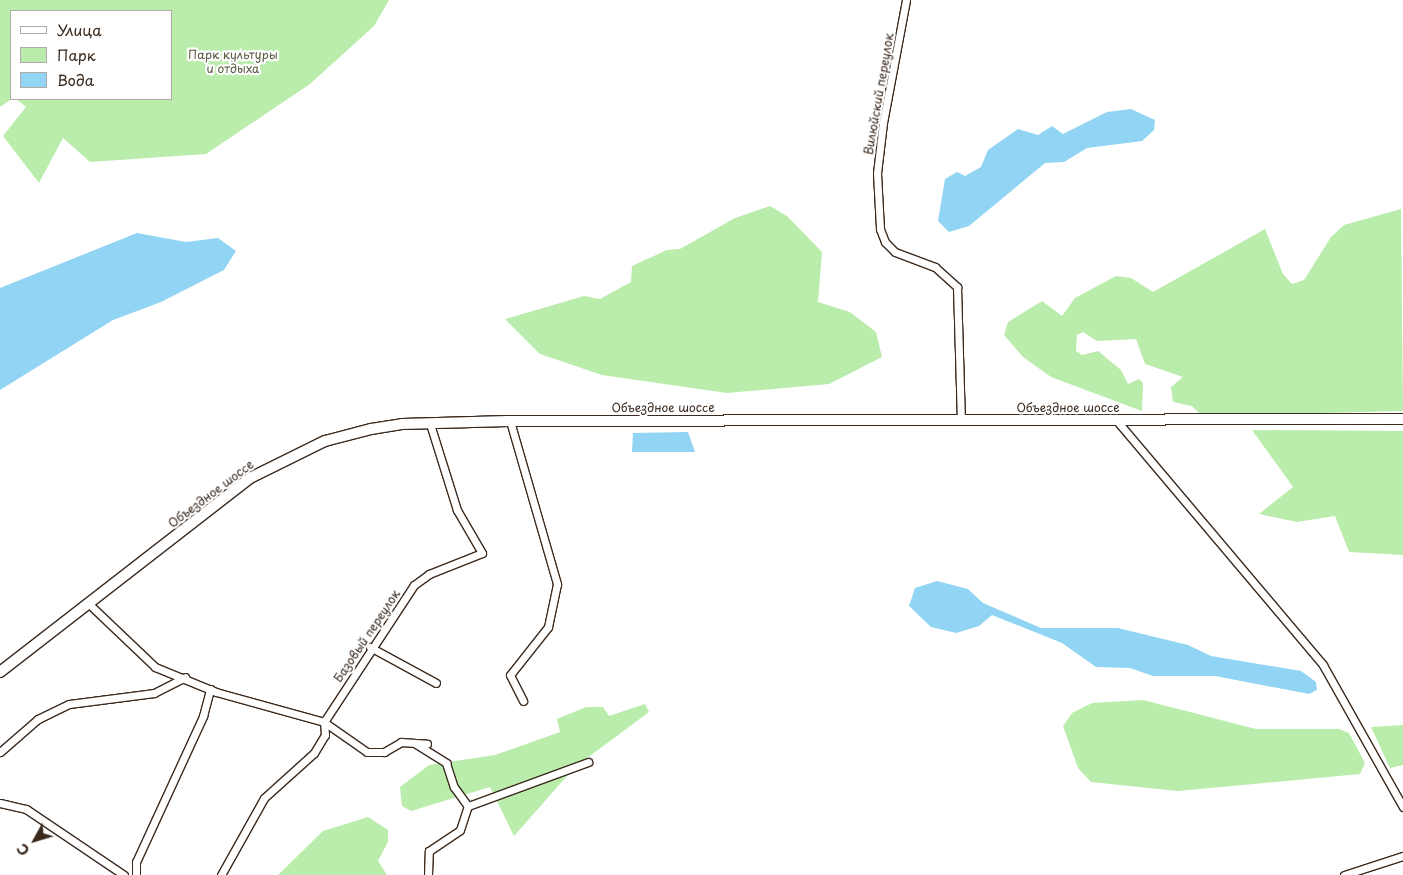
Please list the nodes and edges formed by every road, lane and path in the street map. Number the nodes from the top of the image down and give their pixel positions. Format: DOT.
graph roads {
  1 [pos="906,0"];
  2 [pos="1403,419"];
  3 [pos="961,420"];
  4 [pos="1117,421"];
  5 [pos="510,422"];
  6 [pos="430,424"];
  7 [pos="90,605"];
  8 [pos="370,647"];
  9 [pos="0,672"];
  10 [pos="184,677"];
  11 [pos="436,683"];
  12 [pos="210,689"];
  13 [pos="523,702"];
  14 [pos="324,722"];
  15 [pos="414,743"];
  16 [pos="427,744"];
  17 [pos="0,752"];
  18 [pos="588,762"];
  19 [pos="0,804"];
  20 [pos="468,806"];
  21 [pos="1403,807"];
  22 [pos="1403,856"];
  23 [pos="124,875"];
  24 [pos="136,875"];
  25 [pos="221,875"];
  26 [pos="428,875"];
  27 [pos="1344,875"];
  1 -- 3 [label="street, Вилюйский переулок"];
  2 -- 4 [label="main road, Объездное шоссе"];
  3 -- 4 [label="main road, Объездное шоссе"];
  3 -- 5 [label="main road, Объездное шоссе"];
  4 -- 21 [label="street"];
  5 -- 6 [label="main road, Объездное шоссе"];
  5 -- 13 [label="street"];
  6 -- 7 [label="main road, Объездное шоссе"];
  6 -- 8 [label="street, Базовый переулок"];
  7 -- 9 [label="main road, Объездное шоссе"];
  7 -- 10 [label="street"];
  8 -- 11 [label="street"];
  8 -- 14 [label="street, Базовый переулок"];
  10 -- 12 [label="street"];
  10 -- 17 [label="street"];
  12 -- 14 [label="street"];
  12 -- 24 [label="street"];
  14 -- 15 [label="street"];
  14 -- 25 [label="street, Базовый переулок"];
  15 -- 16 [label="street"];
  15 -- 20 [label="street"];
  18 -- 20 [label="street"];
  19 -- 23 [label="street"];
  20 -- 26 [label="street"];
  22 -- 27 [label="street"];
}
